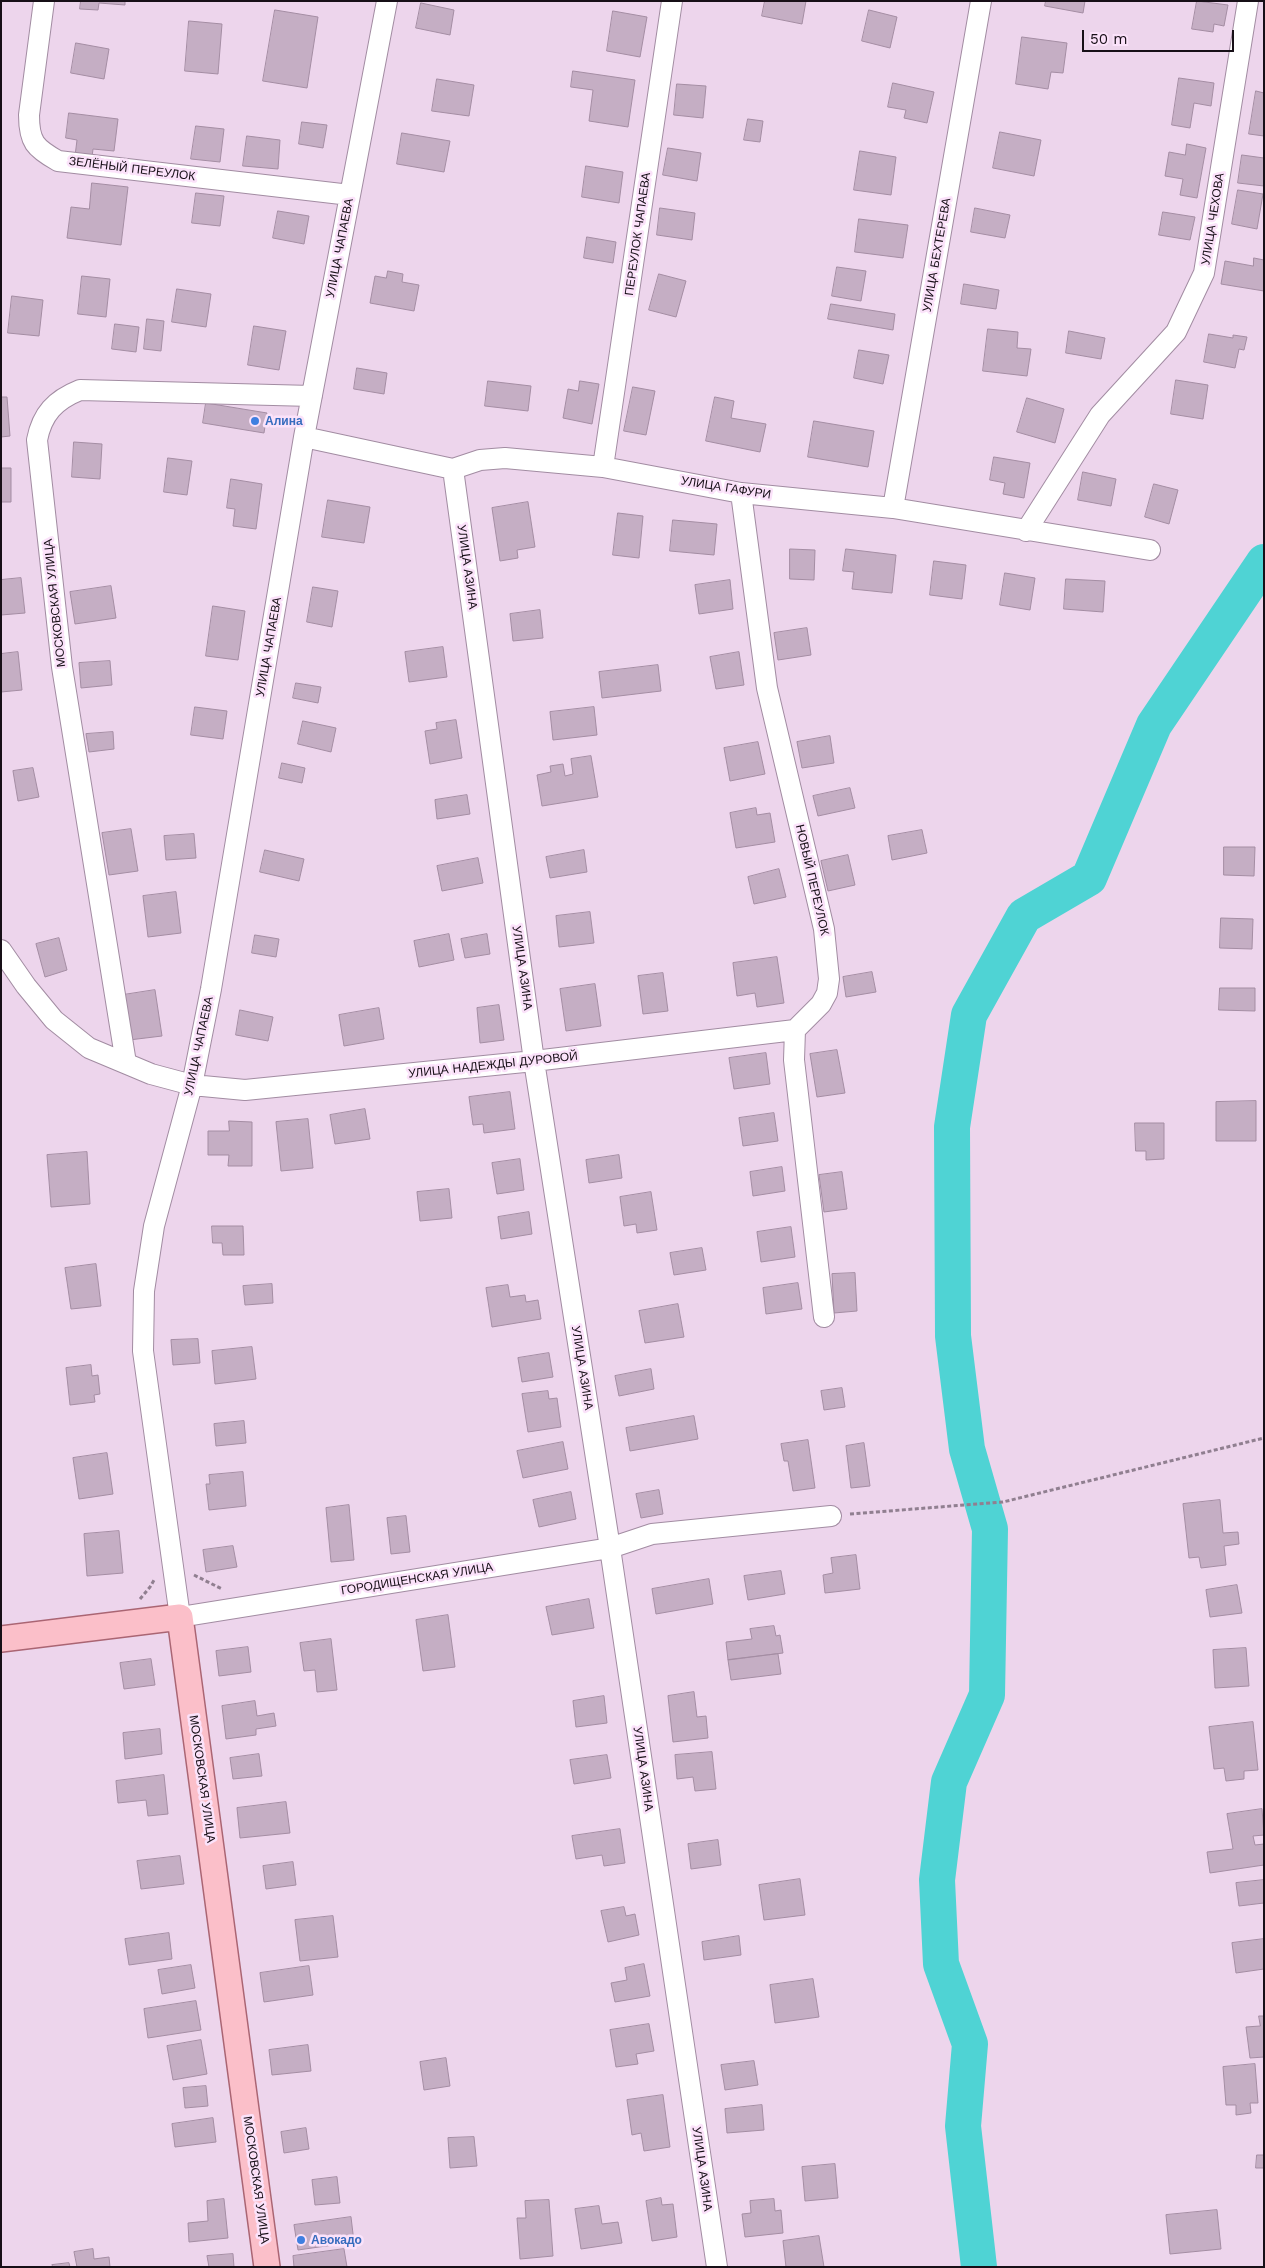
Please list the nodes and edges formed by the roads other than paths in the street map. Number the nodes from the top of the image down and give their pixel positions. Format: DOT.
graph roads {
  1 [pos="44,1"];
  2 [pos="387,1"];
  3 [pos="672,1"];
  4 [pos="980,1"];
  5 [pos="1248,1"];
  6 [pos="350,195"];
  7 [pos="312,396"];
  8 [pos="304,437"];
  9 [pos="604,467"];
  10 [pos="453,469"];
  11 [pos="741,493"];
  12 [pos="893,508"];
  13 [pos="1026,531"];
  14 [pos="1150,550"];
  15 [pos="1,950"];
  16 [pos="795,1030"];
  17 [pos="534,1061"];
  18 [pos="126,1064"];
  19 [pos="192,1085"];
  20 [pos="144,1291"];
  21 [pos="824,1316"];
  22 [pos="831,1516"];
  23 [pos="610,1548"];
  24 [pos="180,1617"];
  25 [pos="1,1639"];
  26 [pos="712,2266"];
  27 [pos="267,2267"];
  1 -- 6 [label="street, ЗЕЛЁНЫЙ ПЕРЕУЛОК"];
  2 -- 6 [label="street, УЛИЦА ЧАПАЕВА"];
  3 -- 9 [label="street, ПЕРЕУЛОК ЧАПАЕВА"];
  4 -- 12 [label="street, УЛИЦА БЕХТЕРЕВА"];
  5 -- 13 [label="street, УЛИЦА ЧЕХОВА"];
  6 -- 7 [label="street, УЛИЦА ЧАПАЕВА"];
  7 -- 8 [label="street, УЛИЦА ЧАПАЕВА"];
  7 -- 18 [label="street, МОСКОВСКАЯ УЛИЦА"];
  8 -- 10 [label="street"];
  8 -- 19 [label="street, УЛИЦА ЧАПАЕВА"];
  9 -- 10 [label="street, УЛИЦА ГАФУРИ"];
  9 -- 11 [label="street, УЛИЦА ГАФУРИ"];
  10 -- 17 [label="street, УЛИЦА АЗИНА"];
  11 -- 12 [label="street, УЛИЦА ГАФУРИ"];
  11 -- 16 [label="street, НОВЫЙ ПЕРЕУЛОК"];
  12 -- 13 [label="street, УЛИЦА ГАФУРИ"];
  13 -- 14 [label="street, УЛИЦА ГАФУРИ"];
  15 -- 18 [label="street, УЛИЦА НАДЕЖДЫ ДУРОВОЙ"];
  16 -- 17 [label="street, УЛИЦА НАДЕЖДЫ ДУРОВОЙ"];
  16 -- 21 [label="street"];
  17 -- 19 [label="street, УЛИЦА НАДЕЖДЫ ДУРОВОЙ"];
  17 -- 23 [label="street, УЛИЦА АЗИНА"];
  18 -- 19 [label="street, УЛИЦА НАДЕЖДЫ ДУРОВОЙ"];
  19 -- 20 [label="street, УЛИЦА ЧАПАЕВА"];
  20 -- 24 [label="street, МОСКОВСКАЯ УЛИЦА"];
  22 -- 23 [label="street, ГОРОДИЩЕНСКАЯ УЛИЦА"];
  23 -- 24 [label="street, ГОРОДИЩЕНСКАЯ УЛИЦА"];
  23 -- 26 [label="street, УЛИЦА АЗИНА"];
  24 -- 25 [label="main road, ГОРОДИЩЕНСКАЯ УЛИЦА"];
  24 -- 27 [label="main road, МОСКОВСКАЯ УЛИЦА"];
}
